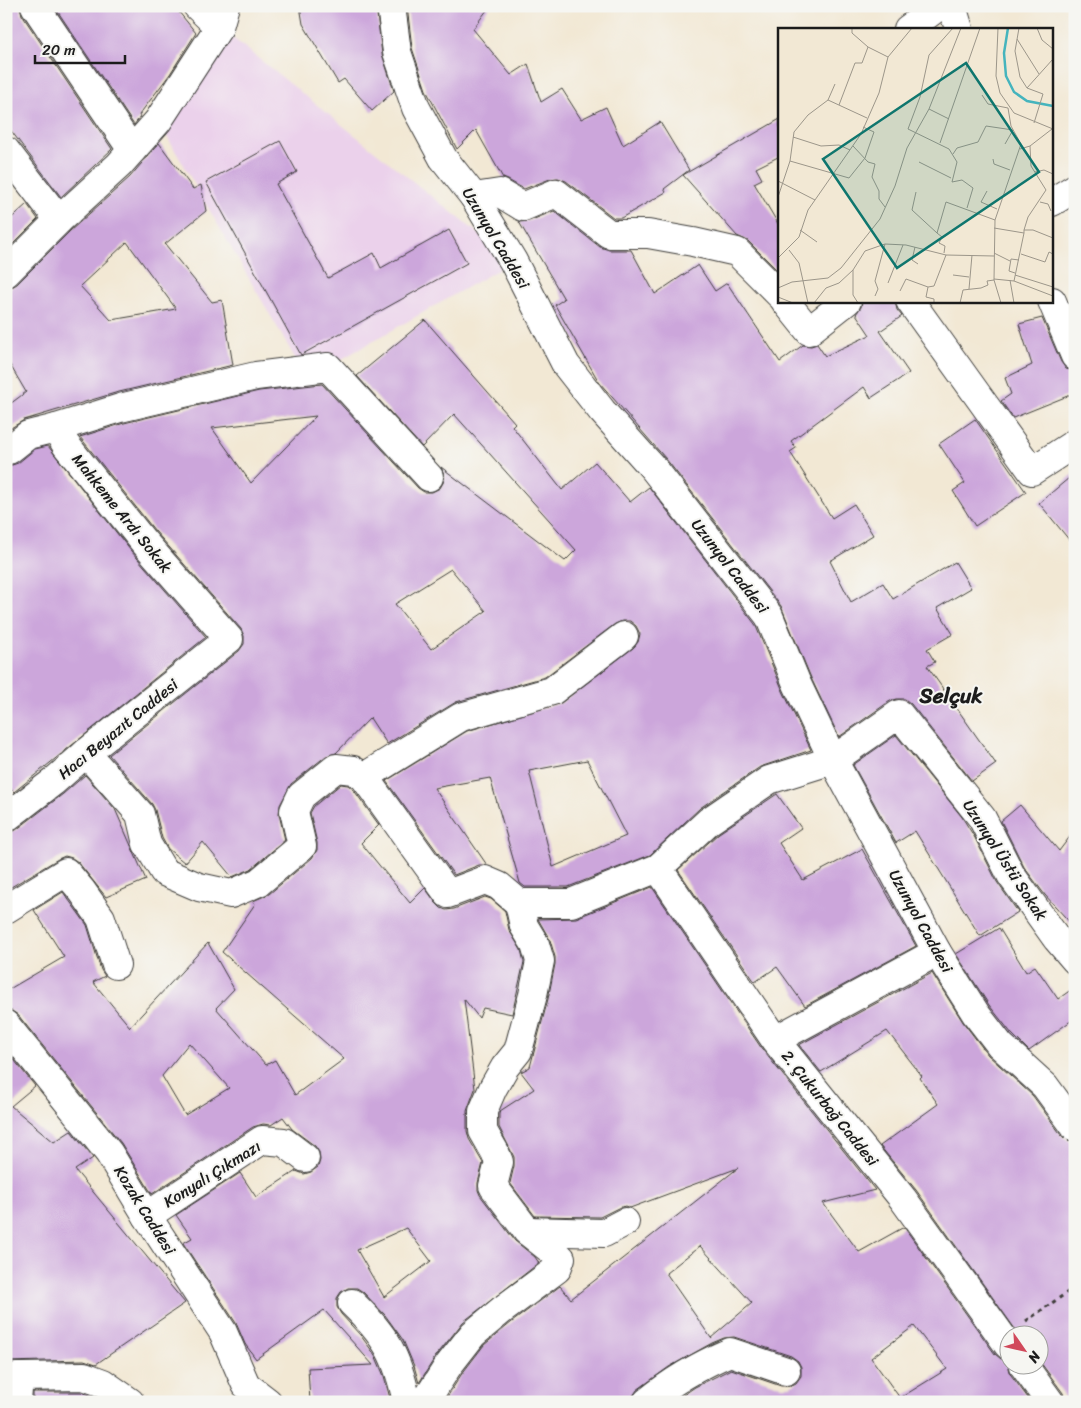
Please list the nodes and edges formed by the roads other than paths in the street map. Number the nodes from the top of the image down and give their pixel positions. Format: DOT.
graph roads {
  1 [pos="34,6"];
  2 [pos="197,6"];
  3 [pos="391,6"];
  4 [pos="939,6"];
  5 [pos="952,6"];
  6 [pos="222,16"];
  7 [pos="909,28"];
  8 [pos="959,28"];
  9 [pos="132,150"];
  10 [pos="6,152"];
  11 [pos="1075,188"];
  12 [pos="474,197"];
  13 [pos="1054,201"];
  14 [pos="60,220"];
  15 [pos="6,273"];
  16 [pos="778,293"];
  17 [pos="785,302"];
  18 [pos="845,302"];
  19 [pos="911,302"];
  20 [pos="1052,302"];
  21 [pos="1075,356"];
  22 [pos="56,428"];
  23 [pos="1075,443"];
  24 [pos="6,446"];
  25 [pos="429,477"];
  26 [pos="624,636"];
  27 [pos="229,639"];
  28 [pos="86,753"];
  29 [pos="833,760"];
  30 [pos="364,777"];
  31 [pos="10,808"];
  32 [pos="658,868"];
  33 [pos="519,903"];
  34 [pos="6,909"];
  35 [pos="937,952"];
  36 [pos="1075,960"];
  37 [pos="116,965"];
  38 [pos="6,1025"];
  39 [pos="775,1040"];
  40 [pos="1075,1127"];
  41 [pos="304,1158"];
  42 [pos="147,1216"];
  43 [pos="626,1222"];
  44 [pos="527,1231"];
  45 [pos="352,1302"];
  46 [pos="998,1330"];
  47 [pos="786,1370"];
  48 [pos="1031,1376"];
  49 [pos="14,1386"];
  50 [pos="242,1394"];
  51 [pos="130,1402"];
  52 [pos="268,1402"];
  53 [pos="407,1402"];
  54 [pos="425,1402"];
  55 [pos="647,1402"];
  56 [pos="1050,1402"];
  1 -- 9 [label="street"];
  2 -- 6 [label="street"];
  3 -- 12 [label="street, Uzunyol Caddesi"];
  4 -- 7 [label="street"];
  5 -- 8 [label="street"];
  6 -- 9 [label="street"];
  9 -- 14 [label="street"];
  10 -- 14 [label="street"];
  11 -- 13 [label="street"];
  12 -- 16 [label="street"];
  12 -- 29 [label="street, Uzunyol Caddesi"];
  14 -- 15 [label="street"];
  17 -- 18 [label="street"];
  19 -- 23 [label="street"];
  20 -- 21 [label="street"];
  22 -- 24 [label="street"];
  22 -- 25 [label="street"];
  22 -- 27 [label="street, Mahkeme Ardı Sokak"];
  26 -- 30 [label="street"];
  27 -- 28 [label="street, Hacı Beyazıt Caddesi"];
  28 -- 30 [label="street"];
  28 -- 31 [label="street, Hacı Beyazıt Caddesi"];
  29 -- 32 [label="street"];
  29 -- 35 [label="street, Uzunyol Caddesi"];
  29 -- 36 [label="street, Uzunyol Üstü Sokak"];
  30 -- 33 [label="street"];
  32 -- 33 [label="street"];
  32 -- 39 [label="street, 2. Çukurbağ Caddesi"];
  33 -- 44 [label="street"];
  34 -- 37 [label="street"];
  35 -- 39 [label="street"];
  35 -- 40 [label="street, Uzunyol Caddesi"];
  38 -- 42 [label="street, Kozak Caddesi"];
  39 -- 46 [label="street, 2. Çukurbağ Caddesi"];
  41 -- 42 [label="street, Konyalı Çıkmazı"];
  42 -- 50 [label="street, Kozak Caddesi"];
  43 -- 44 [label="street"];
  44 -- 54 [label="street"];
  45 -- 53 [label="street"];
  47 -- 55 [label="street"];
  48 -- 56 [label="street"];
  49 -- 51 [label="street"];
  50 -- 52 [label="street, Kozak Caddesi"];
}
